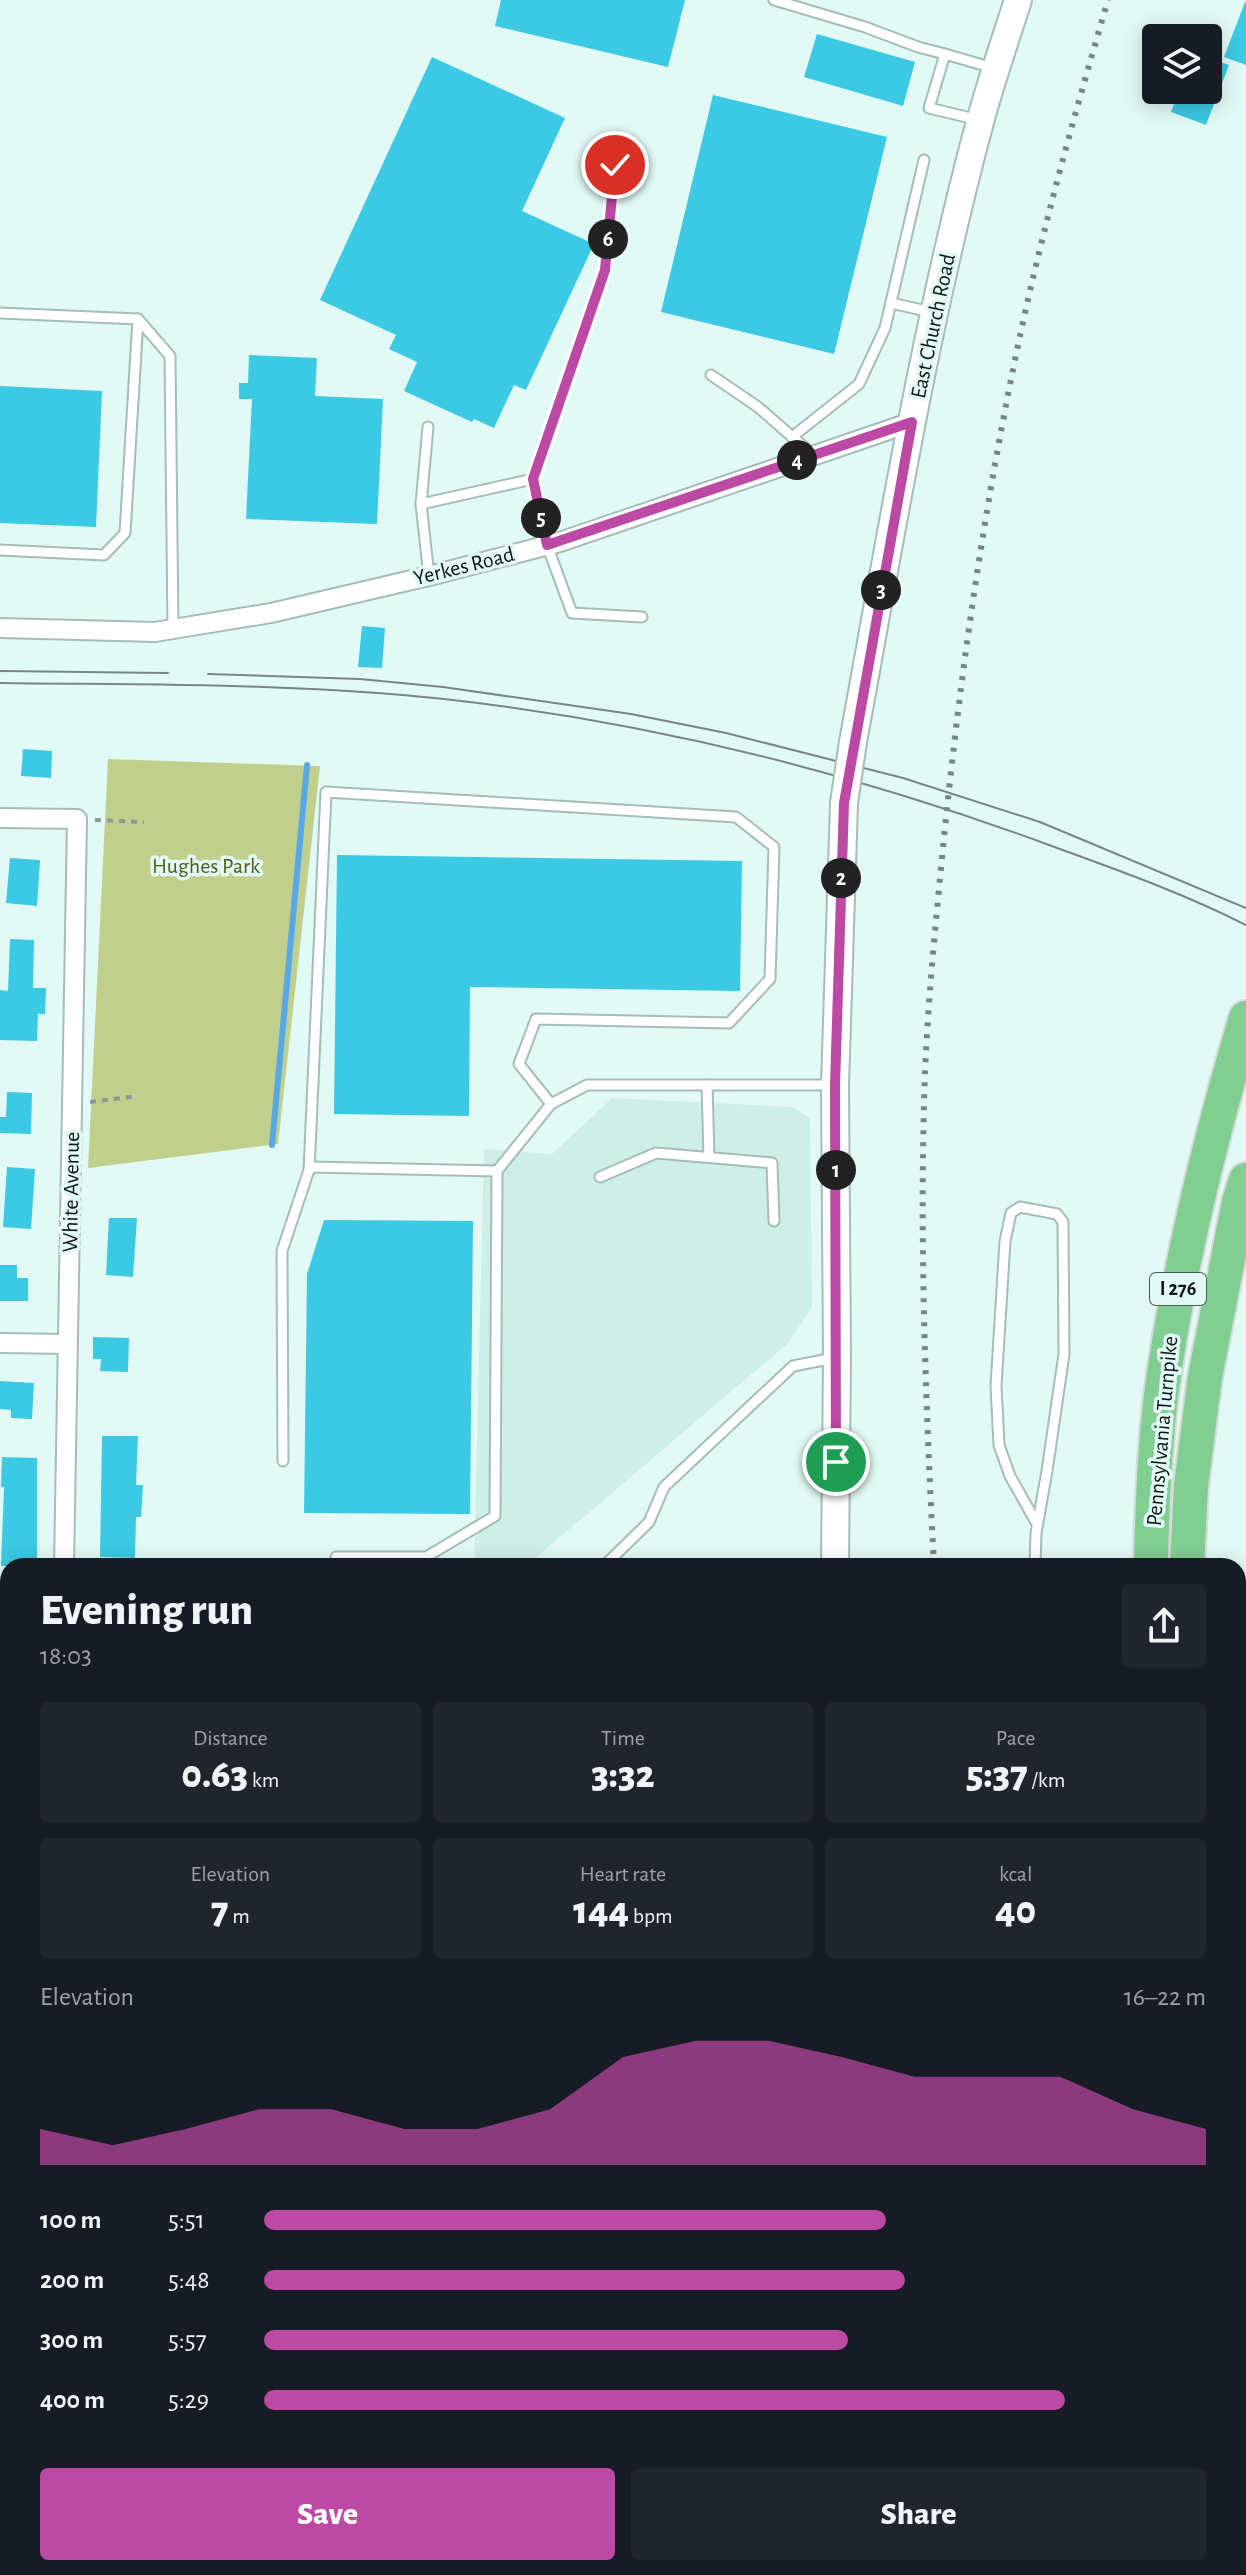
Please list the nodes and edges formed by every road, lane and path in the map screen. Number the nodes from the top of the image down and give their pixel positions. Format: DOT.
graph roads {
  1 [pos="774,0"];
  2 [pos="1018,0"];
  3 [pos="945,54"];
  4 [pos="996,69"];
  5 [pos="980,120"];
  6 [pos="924,160"];
  7 [pos="615,165"];
  8 [pos="891,303"];
  9 [pos="0,313"];
  10 [pos="936,313"];
  11 [pos="138,319"];
  12 [pos="711,375"];
  13 [pos="912,422"];
  14 [pos="428,427"];
  15 [pos="792,437"];
  16 [pos="813,455"];
  17 [pos="533,479"];
  18 [pos="421,504"];
  19 [pos="547,545"];
  20 [pos="0,550"];
  21 [pos="429,576"];
  22 [pos="642,617"];
  23 [pos="0,628"];
  24 [pos="173,629"];
  25 [pos="0,818"];
  26 [pos="77,819"];
  27 [pos="144,822"];
  28 [pos="1246,1018"];
  29 [pos="707,1085"];
  30 [pos="835,1085"];
  31 [pos="137,1096"];
  32 [pos="72,1104"];
  33 [pos="551,1104"];
  34 [pos="709,1157"];
  35 [pos="309,1171"];
  36 [pos="497,1171"];
  37 [pos="600,1177"];
  38 [pos="1246,1180"];
  39 [pos="774,1221"];
  40 [pos="0,1343"];
  41 [pos="68,1344"];
  42 [pos="837,1358"];
  43 [pos="283,1461"];
  44 [pos="1037,1524"];
  45 [pos="336,1557"];
  46 [pos="64,1558"];
  47 [pos="612,1558"];
  48 [pos="835,1558"];
  49 [pos="1035,1558"];
  50 [pos="1151,1558"];
  51 [pos="1187,1558"];
  1 -- 3 [label="lane"];
  2 -- 4 [label="street, East Church Road"];
  3 -- 4 [label="lane"];
  3 -- 5 [label="lane"];
  4 -- 5 [label="street, East Church Road"];
  5 -- 10 [label="street, East Church Road"];
  6 -- 8 [label="lane"];
  7 -- 17 [label="lane"];
  8 -- 10 [label="lane"];
  8 -- 15 [label="lane"];
  9 -- 11 [label="lane"];
  10 -- 13 [label="street, East Church Road"];
  11 -- 20 [label="lane"];
  11 -- 24 [label="lane"];
  12 -- 15 [label="lane"];
  13 -- 16 [label="street, Yerkes Road"];
  13 -- 30 [label="street, East Church Road, bridge"];
  14 -- 18 [label="lane"];
  15 -- 16 [label="lane"];
  16 -- 19 [label="street, Yerkes Road"];
  17 -- 18 [label="lane"];
  17 -- 19 [label="lane"];
  18 -- 21 [label="lane"];
  19 -- 21 [label="street, Yerkes Road"];
  19 -- 22 [label="lane"];
  21 -- 24 [label="street, Yerkes Road"];
  23 -- 24 [label="street, Yerkes Road"];
  25 -- 26 [label="street"];
  26 -- 27 [label="path"];
  26 -- 32 [label="street, White Avenue"];
  28 -- 50 [label="highway, Pennsylvania Turnpike / I 276"];
  29 -- 30 [label="lane"];
  29 -- 33 [label="lane"];
  29 -- 34 [label="lane"];
  30 -- 42 [label="street, East Church Road"];
  31 -- 32 [label="path"];
  32 -- 41 [label="street, White Avenue"];
  33 -- 35 [label="lane"];
  33 -- 36 [label="lane"];
  34 -- 37 [label="lane"];
  34 -- 39 [label="lane"];
  35 -- 36 [label="lane"];
  35 -- 43 [label="lane"];
  36 -- 45 [label="lane"];
  38 -- 51 [label="highway, Pennsylvania Turnpike / I 276"];
  40 -- 41 [label="street"];
  41 -- 46 [label="street, White Avenue"];
  42 -- 47 [label="lane"];
  42 -- 48 [label="street, East Church Road"];
  44 -- 44 [label="lane"];
  44 -- 49 [label="lane"];
}
